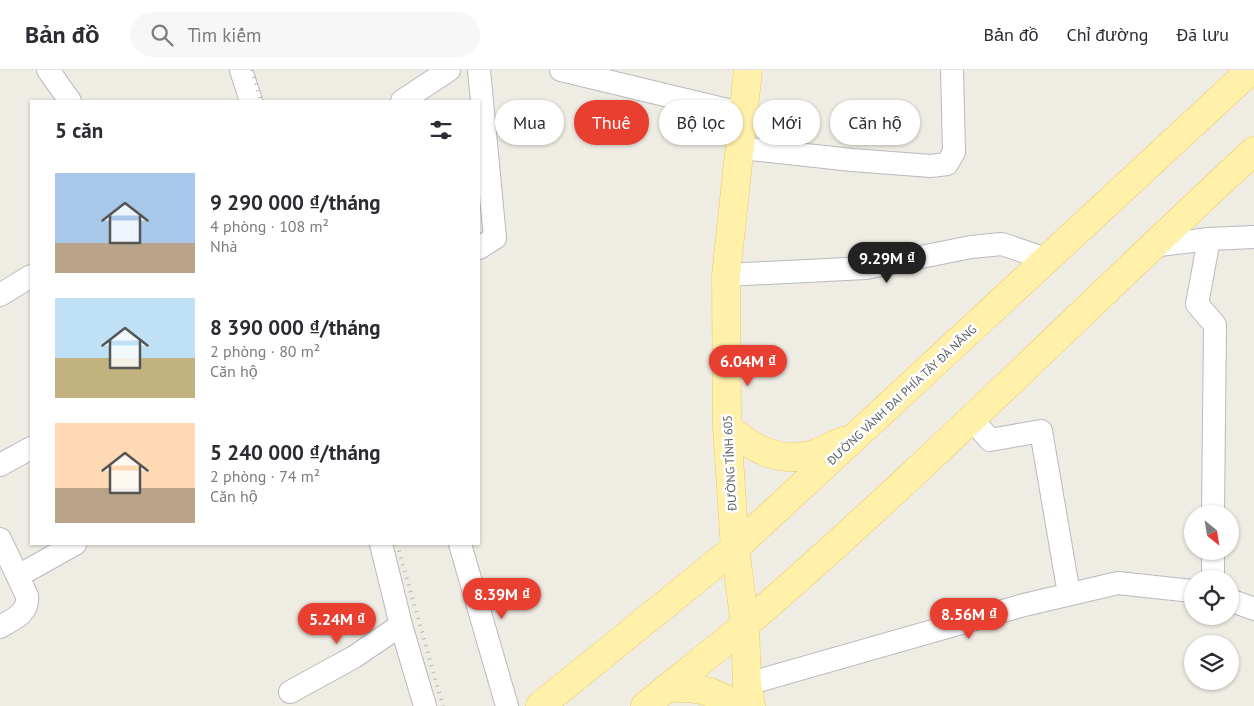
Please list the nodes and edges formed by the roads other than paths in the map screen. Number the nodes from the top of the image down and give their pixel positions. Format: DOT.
graph roads {
  1 [pos="48,70"];
  2 [pos="241,70"];
  3 [pos="449,70"];
  4 [pos="479,70"];
  5 [pos="562,70"];
  6 [pos="748,70"];
  7 [pos="952,70"];
  8 [pos="1252,70"];
  9 [pos="69,100"];
  10 [pos="251,100"];
  11 [pos="404,100"];
  12 [pos="744,114"];
  13 [pos="741,148"];
  14 [pos="1254,151"];
  15 [pos="1254,237"];
  16 [pos="1209,239"];
  17 [pos="1151,246"];
  18 [pos="480,247"];
  19 [pos="1049,260"];
  20 [pos="726,275"];
  21 [pos="30,277"];
  22 [pos="0,294"];
  23 [pos="972,419"];
  24 [pos="727,427"];
  25 [pos="862,432"];
  26 [pos="30,449"];
  27 [pos="0,465"];
  28 [pos="1213,505"];
  29 [pos="0,539"];
  30 [pos="73,545"];
  31 [pos="381,545"];
  32 [pos="460,545"];
  33 [pos="735,548"];
  34 [pos="18,576"];
  35 [pos="1184,590"];
  36 [pos="1069,594"];
  37 [pos="1239,603"];
  38 [pos="1254,609"];
  39 [pos="745,625"];
  40 [pos="401,626"];
  41 [pos="0,627"];
  42 [pos="667,688"];
  43 [pos="290,692"];
  44 [pos="745,699"];
  45 [pos="425,706"];
  46 [pos="507,706"];
  47 [pos="540,706"];
  48 [pos="645,706"];
  1 -- 9 [label="street"];
  2 -- 10 [label="street"];
  3 -- 11 [label="street"];
  4 -- 18 [label="street"];
  5 -- 12 [label="street"];
  6 -- 12 [label="main road, ĐƯỜNG TỈNH 605"];
  7 -- 13 [label="street"];
  8 -- 19 [label="main road, ĐƯỜNG VÀNH ĐAI PHÍA TÂY ĐÀ NẴNG"];
  12 -- 13 [label="main road, ĐƯỜNG TỈNH 605"];
  13 -- 20 [label="main road, ĐƯỜNG TỈNH 605"];
  14 -- 17 [label="main road"];
  15 -- 16 [label="street"];
  16 -- 17 [label="street"];
  16 -- 28 [label="street"];
  17 -- 23 [label="main road"];
  19 -- 20 [label="street"];
  19 -- 25 [label="main road, ĐƯỜNG VÀNH ĐAI PHÍA TÂY ĐÀ NẴNG"];
  20 -- 24 [label="main road, ĐƯỜNG TỈNH 605"];
  21 -- 22 [label="street"];
  23 -- 36 [label="street"];
  23 -- 39 [label="main road"];
  24 -- 25 [label="main road"];
  24 -- 33 [label="main road, ĐƯỜNG TỈNH 605"];
  25 -- 33 [label="main road, ĐƯỜNG VÀNH ĐAI PHÍA TÂY ĐÀ NẴNG"];
  26 -- 27 [label="street"];
  29 -- 34 [label="street"];
  30 -- 34 [label="street"];
  31 -- 40 [label="street"];
  32 -- 46 [label="street"];
  33 -- 39 [label="main road, ĐƯỜNG TỈNH 605"];
  33 -- 47 [label="main road, ĐƯỜNG VÀNH ĐAI PHÍA TÂY ĐÀ NẴNG"];
  34 -- 41 [label="street"];
  35 -- 36 [label="street"];
  36 -- 44 [label="street"];
  37 -- 38 [label="street"];
  39 -- 42 [label="main road"];
  39 -- 44 [label="main road, ĐƯỜNG TỈNH 605"];
  40 -- 43 [label="street"];
  40 -- 45 [label="street"];
  42 -- 44 [label="main road"];
  42 -- 48 [label="main road"];
}
